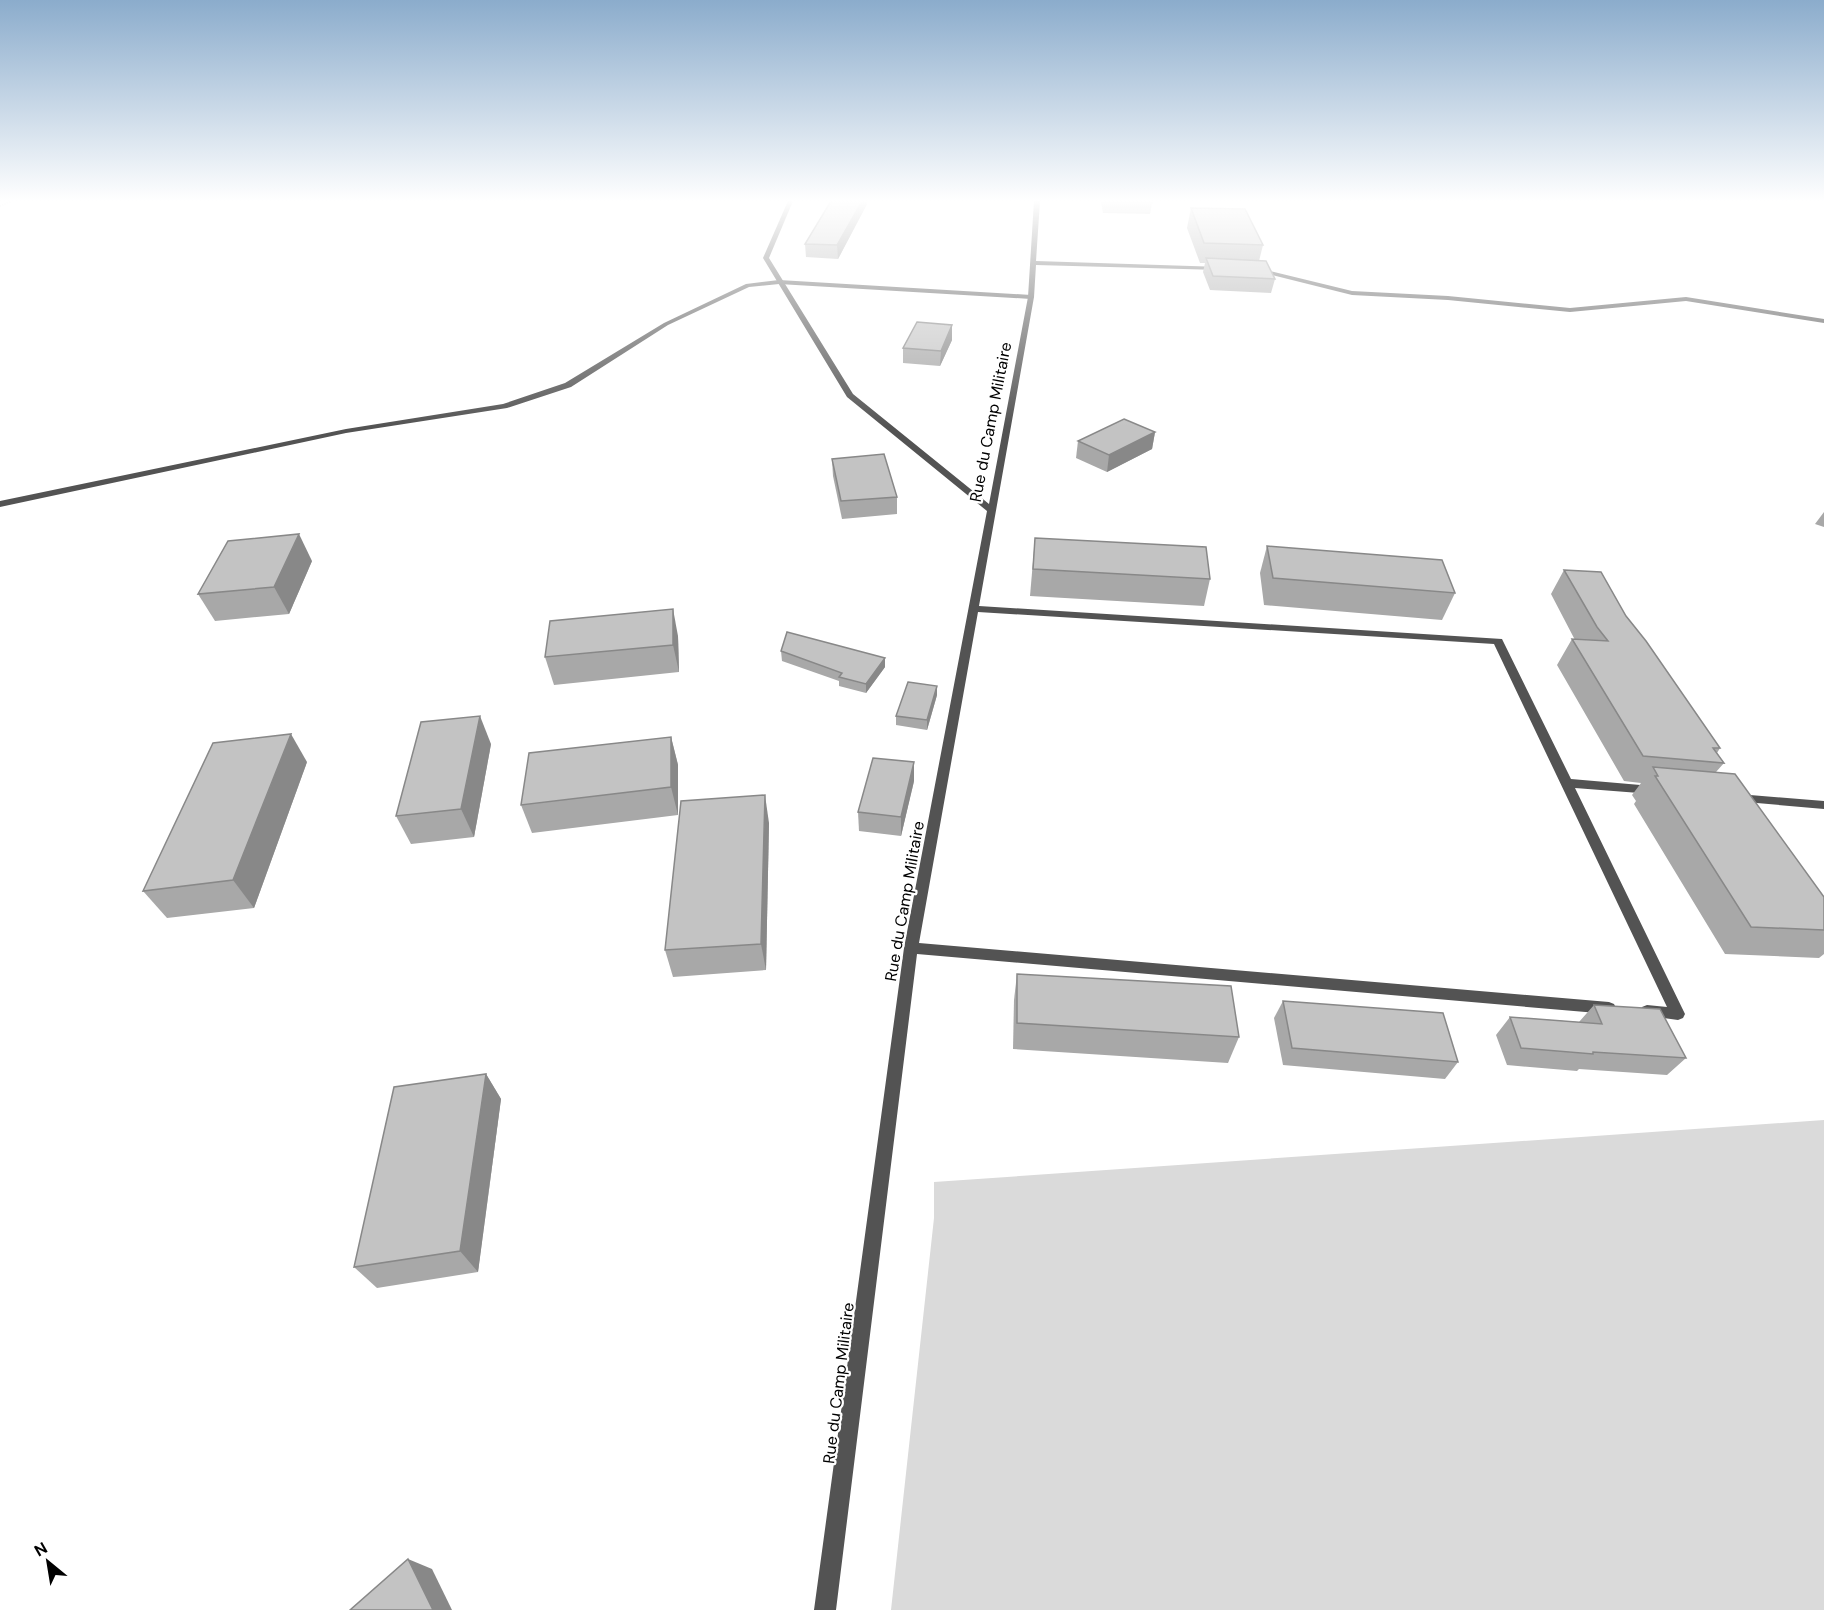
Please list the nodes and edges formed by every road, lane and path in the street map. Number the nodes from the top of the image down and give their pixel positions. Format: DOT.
graph roads {
  1 [pos="776,276"];
  2 [pos="1032,276"];
  3 [pos="1283,276"];
  4 [pos="779,282"];
  5 [pos="1031,297"];
  6 [pos="1824,321"];
  7 [pos="0,504"];
  8 [pos="991,510"];
  9 [pos="973,609"];
  10 [pos="1566,783"];
  11 [pos="1660,791"];
  12 [pos="1730,797"];
  13 [pos="1824,805"];
  14 [pos="911,948"];
  15 [pos="825,1610"];
  1 -- 4 [label="street"];
  2 -- 5 [label="street, Rue du Camp Militaire"];
  3 -- 6 [label="street"];
  4 -- 5 [label="street"];
  4 -- 7 [label="street"];
  4 -- 8 [label="street"];
  5 -- 8 [label="street, Rue du Camp Militaire"];
  8 -- 9 [label="street, Rue du Camp Militaire"];
  9 -- 10 [label="street"];
  9 -- 14 [label="street, Rue du Camp Militaire"];
  10 -- 11 [label="street"];
  10 -- 14 [label="street"];
  12 -- 13 [label="street"];
  14 -- 15 [label="street, Rue du Camp Militaire"];
}
